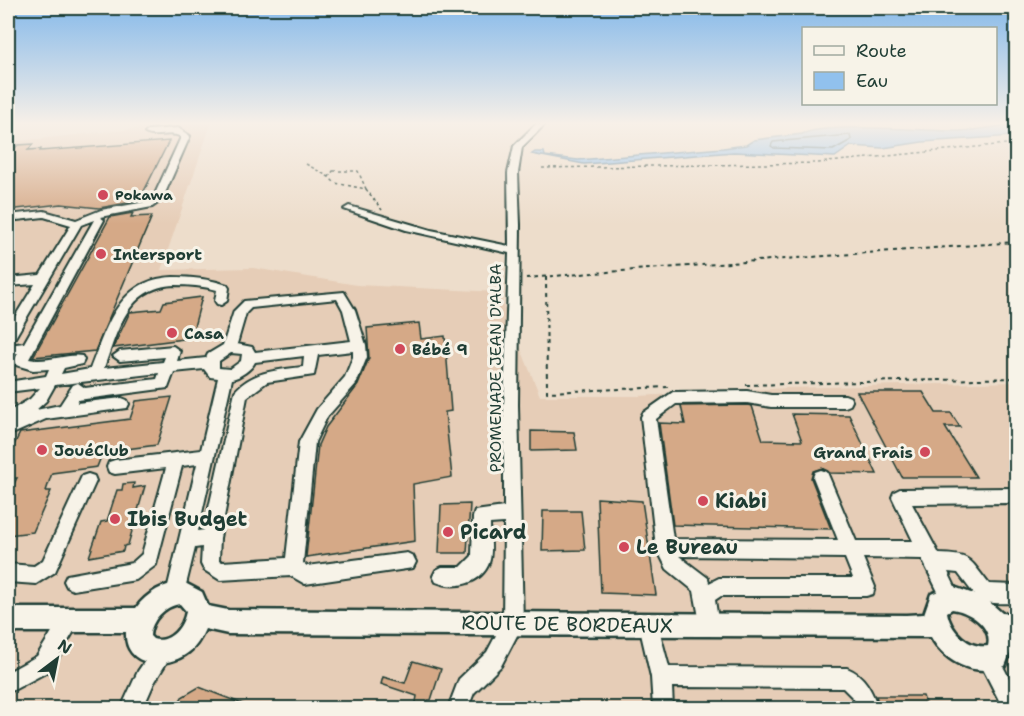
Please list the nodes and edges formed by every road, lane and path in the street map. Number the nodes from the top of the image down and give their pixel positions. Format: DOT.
graph roads {
  1 [pos="176,157"];
  2 [pos="515,157"];
  3 [pos="874,157"];
  4 [pos="306,164"];
  5 [pos="542,168"];
  6 [pos="329,177"];
  7 [pos="366,189"];
  8 [pos="349,209"];
  9 [pos="8,218"];
  10 [pos="77,223"];
  11 [pos="393,224"];
  12 [pos="70,234"];
  13 [pos="1017,242"];
  14 [pos="513,250"];
  15 [pos="75,263"];
  16 [pos="52,265"];
  17 [pos="546,277"];
  18 [pos="43,279"];
  19 [pos="513,279"];
  20 [pos="8,282"];
  21 [pos="55,299"];
  22 [pos="221,301"];
  23 [pos="29,303"];
  24 [pos="8,338"];
  25 [pos="359,345"];
  26 [pos="29,347"];
  27 [pos="229,348"];
  28 [pos="8,350"];
  29 [pos="312,351"];
  30 [pos="143,354"];
  31 [pos="120,356"];
  32 [pos="250,358"];
  33 [pos="77,360"];
  34 [pos="210,363"];
  35 [pos="59,364"];
  36 [pos="168,366"];
  37 [pos="136,370"];
  38 [pos="91,374"];
  39 [pos="226,375"];
  40 [pos="1017,378"];
  41 [pos="51,381"];
  42 [pos="743,385"];
  43 [pos="8,387"];
  44 [pos="674,387"];
  45 [pos="74,395"];
  46 [pos="845,401"];
  47 [pos="122,405"];
  48 [pos="64,410"];
  49 [pos="8,418"];
  50 [pos="8,430"];
  51 [pos="205,456"];
  52 [pos="176,459"];
  53 [pos="115,467"];
  54 [pos="821,477"];
  55 [pos="88,481"];
  56 [pos="1017,498"];
  57 [pos="513,514"];
  58 [pos="211,538"];
  59 [pos="187,540"];
  60 [pos="665,547"];
  61 [pos="851,549"];
  62 [pos="931,557"];
  63 [pos="407,562"];
  64 [pos="294,567"];
  65 [pos="8,573"];
  66 [pos="442,576"];
  67 [pos="73,581"];
  68 [pos="175,594"];
  69 [pos="1017,594"];
  70 [pos="705,596"];
  71 [pos="951,597"];
  72 [pos="198,616"];
  73 [pos="8,620"];
  74 [pos="142,620"];
  75 [pos="69,621"];
  76 [pos="513,624"];
  77 [pos="649,625"];
  78 [pos="937,625"];
  79 [pos="709,626"];
  80 [pos="1006,626"];
  81 [pos="163,652"];
  82 [pos="989,660"];
  83 [pos="661,677"];
  84 [pos="8,682"];
  85 [pos="131,708"];
  86 [pos="458,708"];
  87 [pos="663,708"];
  88 [pos="867,708"];
  89 [pos="1014,708"];
  1 -- 10 [label="street"];
  2 -- 14 [label="street, PROMENADE JEAN D'ALBA"];
  3 -- 5 [label="path"];
  4 -- 6 [label="path"];
  6 -- 7 [label="path"];
  6 -- 7 [label="path"];
  7 -- 11 [label="path"];
  8 -- 11 [label="street"];
  9 -- 10 [label="street"];
  10 -- 12 [label="street"];
  11 -- 14 [label="street"];
  12 -- 15 [label="street"];
  12 -- 16 [label="street"];
  13 -- 17 [label="path"];
  14 -- 19 [label="street, PROMENADE JEAN D'ALBA"];
  15 -- 16 [label="street"];
  15 -- 21 [label="street"];
  16 -- 18 [label="street"];
  17 -- 19 [label="path"];
  17 -- 44 [label="path"];
  18 -- 20 [label="street"];
  18 -- 23 [label="street"];
  19 -- 57 [label="street, PROMENADE JEAN D'ALBA"];
  21 -- 23 [label="street"];
  21 -- 26 [label="street"];
  22 -- 38 [label="street"];
  23 -- 24 [label="street"];
  25 -- 27 [label="street"];
  25 -- 29 [label="street"];
  25 -- 64 [label="street"];
  26 -- 28 [label="street"];
  26 -- 35 [label="street"];
  27 -- 32 [label="street"];
  27 -- 34 [label="street"];
  29 -- 32 [label="street"];
  29 -- 58 [label="street"];
  30 -- 31 [label="street"];
  30 -- 36 [label="street"];
  30 -- 37 [label="street"];
  32 -- 39 [label="street"];
  33 -- 35 [label="street"];
  34 -- 36 [label="street"];
  34 -- 39 [label="street"];
  35 -- 41 [label="street"];
  36 -- 37 [label="street"];
  36 -- 45 [label="street"];
  37 -- 38 [label="street"];
  38 -- 41 [label="street"];
  38 -- 45 [label="street"];
  39 -- 51 [label="street"];
  40 -- 42 [label="path"];
  41 -- 43 [label="street"];
  41 -- 49 [label="street"];
  45 -- 48 [label="street"];
  46 -- 60 [label="street"];
  47 -- 48 [label="street"];
  48 -- 50 [label="street"];
  51 -- 52 [label="street"];
  51 -- 59 [label="street"];
  52 -- 53 [label="street"];
  52 -- 67 [label="street"];
  54 -- 61 [label="street"];
  55 -- 65 [label="street"];
  56 -- 62 [label="street"];
  57 -- 66 [label="street"];
  57 -- 76 [label="street, PROMENADE JEAN D'ALBA"];
  58 -- 59 [label="street"];
  58 -- 64 [label="street"];
  59 -- 68 [label="street"];
  60 -- 61 [label="street"];
  60 -- 70 [label="street"];
  61 -- 62 [label="street"];
  61 -- 70 [label="street"];
  62 -- 69 [label="street"];
  62 -- 71 [label="street"];
  63 -- 64 [label="street"];
  68 -- 72 [label="main road"];
  68 -- 74 [label="main road"];
  70 -- 79 [label="street"];
  71 -- 78 [label="main road"];
  71 -- 80 [label="main road"];
  72 -- 76 [label="main road, ROUTE DE BORDEAUX"];
  72 -- 81 [label="main road"];
  73 -- 75 [label="main road"];
  74 -- 75 [label="main road"];
  74 -- 81 [label="main road"];
  75 -- 84 [label="street"];
  76 -- 77 [label="main road, ROUTE DE BORDEAUX"];
  76 -- 86 [label="street"];
  77 -- 79 [label="main road, ROUTE DE BORDEAUX"];
  77 -- 83 [label="street"];
  78 -- 79 [label="main road, ROUTE DE BORDEAUX"];
  78 -- 82 [label="main road"];
  80 -- 82 [label="main road"];
  81 -- 85 [label="street"];
  82 -- 89 [label="street"];
  83 -- 87 [label="street"];
  83 -- 88 [label="street"];
}
